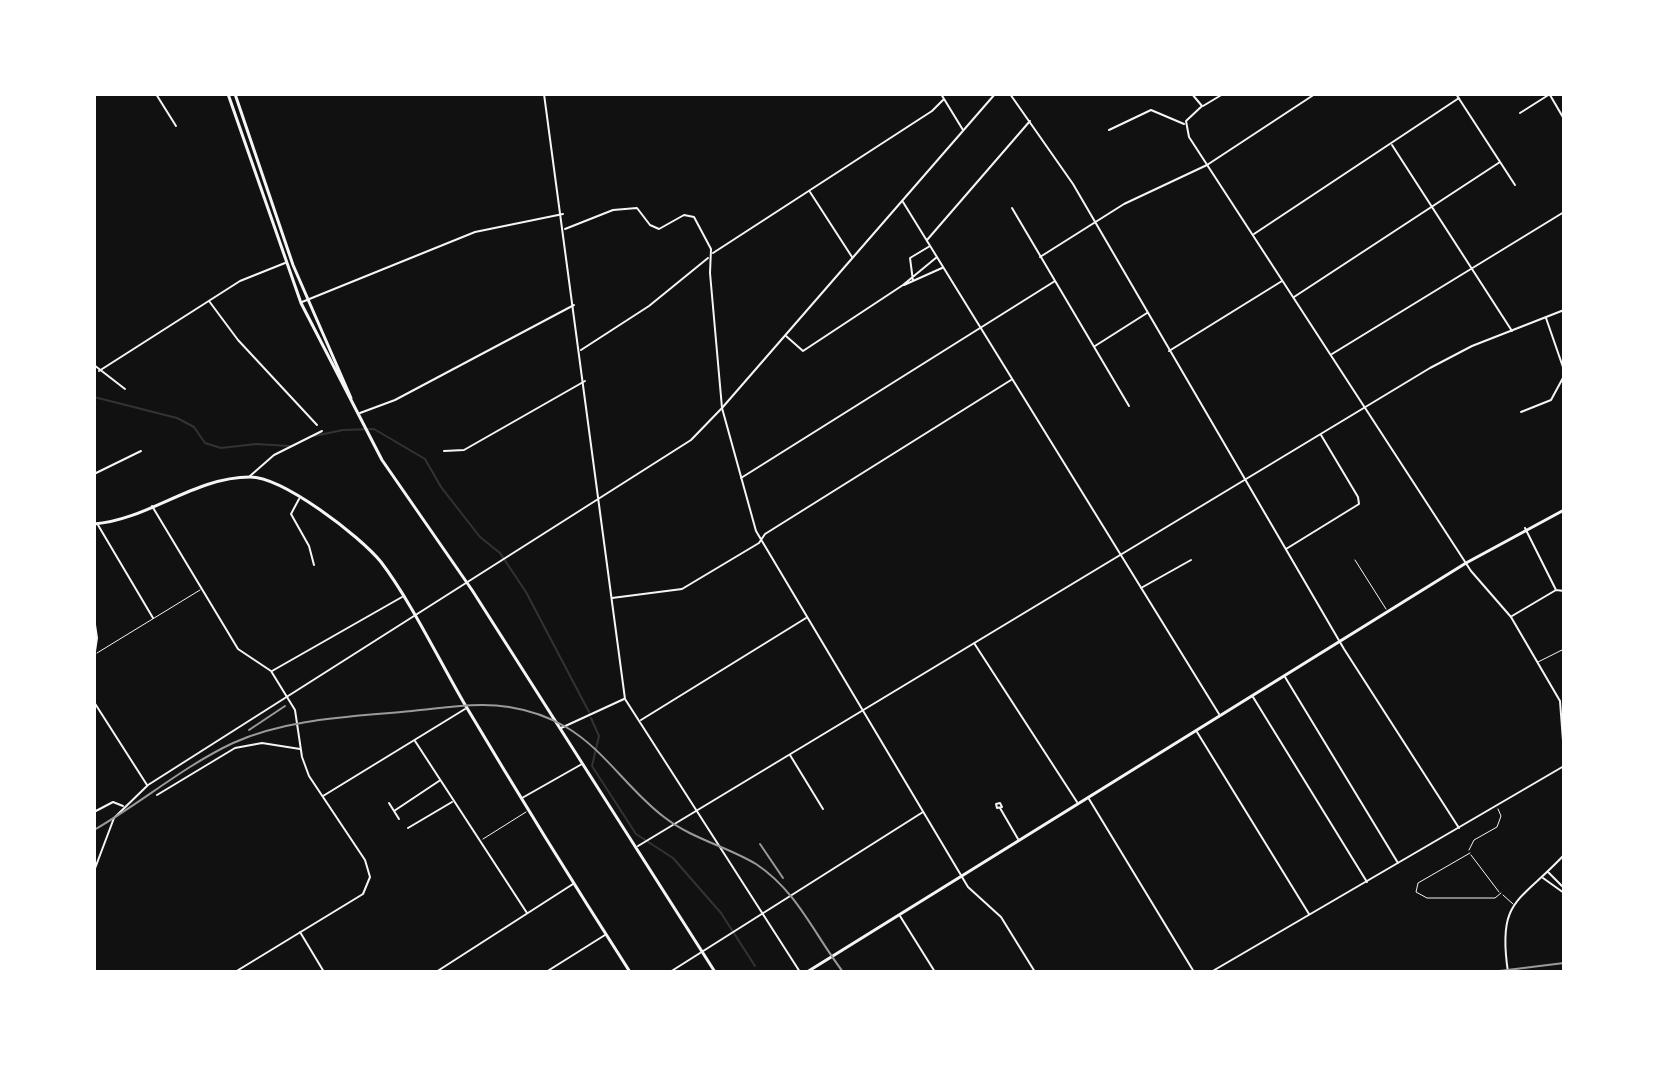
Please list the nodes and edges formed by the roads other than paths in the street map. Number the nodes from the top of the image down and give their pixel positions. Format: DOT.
graph roads {
  1 [pos="156,94"];
  2 [pos="228,94"];
  3 [pos="235,94"];
  4 [pos="544,94"];
  5 [pos="941,94"];
  6 [pos="995,94"];
  7 [pos="1010,94"];
  8 [pos="1192,94"];
  9 [pos="1223,94"];
  10 [pos="1315,94"];
  11 [pos="1456,94"];
  12 [pos="1550,94"];
  13 [pos="1459,98"];
  14 [pos="944,99"];
  15 [pos="1202,106"];
  16 [pos="1520,113"];
  17 [pos="1564,119"];
  18 [pos="1030,120"];
  19 [pos="1184,124"];
  20 [pos="176,126"];
  21 [pos="963,130"];
  22 [pos="1109,130"];
  23 [pos="1391,144"];
  24 [pos="1500,162"];
  25 [pos="1207,165"];
  26 [pos="1515,185"];
  27 [pos="809,191"];
  28 [pos="902,201"];
  29 [pos="1432,206"];
  30 [pos="1012,208"];
  31 [pos="1564,212"];
  32 [pos="563,214"];
  33 [pos="1095,222"];
  34 [pos="565,229"];
  35 [pos="1253,235"];
  36 [pos="927,240"];
  37 [pos="931,246"];
  38 [pos="711,254"];
  39 [pos="938,256"];
  40 [pos="1040,257"];
  41 [pos="853,258"];
  42 [pos="285,263"];
  43 [pos="944,267"];
  44 [pos="1473,269"];
  45 [pos="913,279"];
  46 [pos="1283,280"];
  47 [pos="1055,281"];
  48 [pos="1293,297"];
  49 [pos="208,300"];
  50 [pos="308,300"];
  51 [pos="301,303"];
  52 [pos="574,305"];
  53 [pos="1564,310"];
  54 [pos="1147,313"];
  55 [pos="1545,317"];
  56 [pos="981,329"];
  57 [pos="1512,331"];
  58 [pos="786,336"];
  59 [pos="1094,346"];
  60 [pos="581,350"];
  61 [pos="1169,351"];
  62 [pos="1332,354"];
  63 [pos="94,365"];
  64 [pos="1564,370"];
  65 [pos="99,371"];
  66 [pos="1564,376"];
  67 [pos="1012,380"];
  68 [pos="585,381"];
  69 [pos="125,389"];
  70 [pos="352,401"];
  71 [pos="1129,406"];
  72 [pos="1366,406"];
  73 [pos="722,408"];
  74 [pos="1521,412"];
  75 [pos="358,413"];
  76 [pos="317,425"];
  77 [pos="322,431"];
  78 [pos="1320,434"];
  79 [pos="141,451"];
  80 [pos="444,451"];
  81 [pos="94,474"];
  82 [pos="250,477"];
  83 [pos="740,479"];
  84 [pos="1245,481"];
  85 [pos="300,498"];
  86 [pos="600,499"];
  87 [pos="152,506"];
  88 [pos="1564,510"];
  89 [pos="96,524"];
  90 [pos="1525,528"];
  91 [pos="760,541"];
  92 [pos="1286,549"];
  93 [pos="1119,554"];
  94 [pos="1191,560"];
  95 [pos="1355,560"];
  96 [pos="1466,563"];
  97 [pos="314,565"];
  98 [pos="466,582"];
  99 [pos="1140,588"];
  100 [pos="200,590"];
  101 [pos="1556,590"];
  102 [pos="1564,591"];
  103 [pos="402,597"];
  104 [pos="612,598"];
  105 [pos="1388,612"];
  106 [pos="413,616"];
  107 [pos="1511,617"];
  108 [pos="94,618"];
  109 [pos="153,618"];
  110 [pos="806,618"];
  111 [pos="974,642"];
  112 [pos="1339,642"];
  113 [pos="1564,649"];
  114 [pos="97,653"];
  115 [pos="94,658"];
  116 [pos="1538,662"];
  117 [pos="271,671"];
  118 [pos="1284,676"];
  119 [pos="286,695"];
  120 [pos="1253,696"];
  121 [pos="625,699"];
  122 [pos="94,702"];
  123 [pos="467,707"];
  124 [pos="861,710"];
  125 [pos="1220,716"];
  126 [pos="640,721"];
  127 [pos="1564,724"];
  128 [pos="560,728"];
  129 [pos="1197,731"];
  130 [pos="415,741"];
  131 [pos="300,749"];
  132 [pos="789,754"];
  133 [pos="1564,754"];
  134 [pos="583,764"];
  135 [pos="1564,766"];
  136 [pos="440,781"];
  137 [pos="148,785"];
  138 [pos="157,795"];
  139 [pos="322,796"];
  140 [pos="1089,798"];
  141 [pos="521,799"];
  142 [pos="454,802"];
  143 [pos="389,803"];
  144 [pos="1078,804"];
  145 [pos="123,806"];
  146 [pos="1496,806"];
  147 [pos="1000,808"];
  148 [pos="823,809"];
  149 [pos="697,810"];
  150 [pos="394,811"];
  151 [pos="528,811"];
  152 [pos="94,812"];
  153 [pos="923,812"];
  154 [pos="399,819"];
  155 [pos="408,828"];
  156 [pos="1459,828"];
  157 [pos="1019,840"];
  158 [pos="479,841"];
  159 [pos="637,847"];
  160 [pos="1470,853"];
  161 [pos="1564,855"];
  162 [pos="1399,864"];
  163 [pos="94,871"];
  164 [pos="1548,872"];
  165 [pos="962,876"];
  166 [pos="1542,877"];
  167 [pos="1367,882"];
  168 [pos="573,884"];
  169 [pos="1564,888"];
  170 [pos="1501,893"];
  171 [pos="1564,893"];
  172 [pos="1513,904"];
  173 [pos="527,913"];
  174 [pos="762,914"];
  175 [pos="899,915"];
  176 [pos="1310,915"];
  177 [pos="299,931"];
  178 [pos="606,934"];
  179 [pos="702,952"];
  180 [pos="235,972"];
  181 [pos="324,972"];
  182 [pos="436,972"];
  183 [pos="546,972"];
  184 [pos="630,972"];
  185 [pos="670,972"];
  186 [pos="715,972"];
  187 [pos="800,972"];
  188 [pos="807,972"];
  189 [pos="935,972"];
  190 [pos="1035,972"];
  191 [pos="1194,972"];
  192 [pos="1211,972"];
  193 [pos="1508,972"];
  1 -- 20 [label="street"];
  2 -- 42 [label="main road"];
  3 -- 50 [label="main road"];
  4 -- 32 [label="street"];
  5 -- 14 [label="street"];
  6 -- 21 [label="street"];
  7 -- 18 [label="street"];
  8 -- 15 [label="street"];
  9 -- 15 [label="street"];
  10 -- 25 [label="street"];
  11 -- 13 [label="street"];
  12 -- 16 [label="street"];
  12 -- 17 [label="street"];
  13 -- 23 [label="street"];
  13 -- 24 [label="street"];
  14 -- 21 [label="street"];
  14 -- 27 [label="street"];
  15 -- 19 [label="street"];
  18 -- 33 [label="street"];
  18 -- 36 [label="street"];
  19 -- 22 [label="street"];
  19 -- 25 [label="street"];
  21 -- 28 [label="street"];
  23 -- 29 [label="street"];
  23 -- 35 [label="street"];
  24 -- 26 [label="street"];
  24 -- 29 [label="street"];
  25 -- 33 [label="street"];
  25 -- 35 [label="street"];
  27 -- 38 [label="street"];
  27 -- 41 [label="street"];
  28 -- 36 [label="street"];
  28 -- 41 [label="street"];
  29 -- 44 [label="street"];
  29 -- 48 [label="street"];
  30 -- 40 [label="street"];
  31 -- 44 [label="street"];
  32 -- 34 [label="street"];
  32 -- 50 [label="street"];
  33 -- 40 [label="street"];
  33 -- 54 [label="street"];
  34 -- 38 [label="street"];
  34 -- 52 [label="street"];
  35 -- 46 [label="street"];
  36 -- 37 [label="street"];
  37 -- 39 [label="street"];
  37 -- 45 [label="street"];
  38 -- 60 [label="street"];
  38 -- 73 [label="street"];
  39 -- 43 [label="street"];
  39 -- 45 [label="street"];
  40 -- 47 [label="street"];
  41 -- 58 [label="street"];
  42 -- 49 [label="street"];
  42 -- 51 [label="main road"];
  43 -- 45 [label="street"];
  43 -- 56 [label="street"];
  44 -- 57 [label="street"];
  44 -- 62 [label="street"];
  45 -- 58 [label="street"];
  46 -- 48 [label="street"];
  46 -- 61 [label="street"];
  47 -- 56 [label="street"];
  47 -- 59 [label="street"];
  48 -- 62 [label="street"];
  49 -- 65 [label="street"];
  49 -- 76 [label="street"];
  50 -- 51 [label="street"];
  50 -- 70 [label="main road"];
  51 -- 70 [label="main road"];
  52 -- 60 [label="street"];
  52 -- 75 [label="street"];
  53 -- 55 [label="street"];
  54 -- 59 [label="street"];
  54 -- 61 [label="street"];
  55 -- 57 [label="street"];
  55 -- 64 [label="street"];
  56 -- 67 [label="street"];
  56 -- 83 [label="street"];
  57 -- 72 [label="street"];
  58 -- 73 [label="street"];
  59 -- 71 [label="street"];
  60 -- 68 [label="street"];
  61 -- 84 [label="street"];
  62 -- 72 [label="street"];
  63 -- 65 [label="street"];
  65 -- 69 [label="street"];
  66 -- 74 [label="street"];
  67 -- 91 [label="street"];
  67 -- 93 [label="street"];
  68 -- 80 [label="street"];
  68 -- 86 [label="street"];
  70 -- 75 [label="main road"];
  72 -- 78 [label="street"];
  72 -- 96 [label="street"];
  73 -- 83 [label="street"];
  73 -- 86 [label="street"];
  75 -- 98 [label="main road"];
  77 -- 82 [label="street"];
  78 -- 84 [label="street"];
  78 -- 92 [label="street"];
  79 -- 81 [label="street"];
  82 -- 85 [label="main road"];
  82 -- 87 [label="main road"];
  83 -- 91 [label="street"];
  84 -- 92 [label="street"];
  84 -- 93 [label="street"];
  85 -- 97 [label="street"];
  85 -- 103 [label="main road"];
  86 -- 98 [label="street"];
  86 -- 104 [label="street"];
  87 -- 89 [label="main road"];
  87 -- 100 [label="street"];
  88 -- 90 [label="main road"];
  89 -- 109 [label="street"];
  90 -- 96 [label="main road"];
  90 -- 101 [label="street"];
  91 -- 104 [label="street"];
  91 -- 110 [label="street"];
  92 -- 112 [label="street"];
  93 -- 99 [label="street"];
  93 -- 111 [label="street"];
  94 -- 99 [label="street"];
  95 -- 105 [label="lane"];
  96 -- 105 [label="main road"];
  96 -- 107 [label="street"];
  98 -- 106 [label="street"];
  98 -- 128 [label="main road"];
  99 -- 125 [label="street"];
  100 -- 109 [label="lane"];
  100 -- 117 [label="street"];
  101 -- 102 [label="street"];
  101 -- 107 [label="street"];
  103 -- 106 [label="main road"];
  103 -- 117 [label="street"];
  104 -- 121 [label="street"];
  105 -- 112 [label="main road"];
  106 -- 119 [label="street"];
  106 -- 123 [label="main road"];
  107 -- 116 [label="street"];
  108 -- 114 [label="street"];
  109 -- 114 [label="lane"];
  110 -- 124 [label="street"];
  110 -- 126 [label="street"];
  111 -- 124 [label="street"];
  111 -- 144 [label="street"];
  112 -- 118 [label="main road"];
  112 -- 156 [label="street"];
  113 -- 116 [label="lane"];
  114 -- 115 [label="street"];
  116 -- 127 [label="street"];
  117 -- 119 [label="street"];
  118 -- 120 [label="main road"];
  118 -- 162 [label="street"];
  119 -- 131 [label="street"];
  119 -- 137 [label="street"];
  120 -- 125 [label="main road"];
  120 -- 167 [label="street"];
  121 -- 126 [label="street"];
  121 -- 128 [label="street"];
  122 -- 137 [label="street"];
  123 -- 130 [label="street"];
  123 -- 141 [label="main road"];
  124 -- 132 [label="street"];
  124 -- 153 [label="street"];
  125 -- 129 [label="main road"];
  126 -- 149 [label="street"];
  127 -- 133 [label="street"];
  128 -- 134 [label="main road"];
  129 -- 140 [label="main road"];
  129 -- 176 [label="street"];
  130 -- 136 [label="street"];
  130 -- 139 [label="street"];
  131 -- 138 [label="street"];
  131 -- 139 [label="street"];
  132 -- 148 [label="street"];
  132 -- 149 [label="street"];
  134 -- 141 [label="street"];
  134 -- 159 [label="main road"];
  135 -- 146 [label="street"];
  136 -- 142 [label="street"];
  136 -- 150 [label="street"];
  137 -- 145 [label="street"];
  139 -- 177 [label="street"];
  140 -- 144 [label="main road"];
  140 -- 191 [label="street"];
  141 -- 151 [label="main road"];
  142 -- 155 [label="street"];
  142 -- 158 [label="street"];
  143 -- 150 [label="street"];
  144 -- 157 [label="main road"];
  145 -- 152 [label="street"];
  145 -- 163 [label="street"];
  146 -- 156 [label="street"];
  146 -- 160 [label="lane"];
  147 -- 157 [label="street"];
  149 -- 159 [label="street"];
  149 -- 174 [label="street"];
  150 -- 154 [label="street"];
  151 -- 158 [label="lane"];
  151 -- 168 [label="main road"];
  153 -- 165 [label="street"];
  153 -- 174 [label="street"];
  156 -- 162 [label="street"];
  157 -- 165 [label="main road"];
  158 -- 173 [label="street"];
  159 -- 179 [label="main road"];
  160 -- 170 [label="lane"];
  160 -- 170 [label="lane"];
  161 -- 164 [label="street"];
  162 -- 167 [label="street"];
  164 -- 166 [label="street"];
  164 -- 169 [label="street"];
  165 -- 175 [label="main road"];
  165 -- 190 [label="street"];
  166 -- 171 [label="street"];
  166 -- 172 [label="street"];
  167 -- 176 [label="street"];
  168 -- 173 [label="street"];
  168 -- 178 [label="main road"];
  170 -- 172 [label="lane"];
  172 -- 193 [label="street"];
  173 -- 182 [label="street"];
  174 -- 179 [label="street"];
  174 -- 187 [label="street"];
  175 -- 188 [label="main road"];
  175 -- 189 [label="street"];
  176 -- 192 [label="street"];
  177 -- 180 [label="street"];
  177 -- 181 [label="street"];
  178 -- 183 [label="street"];
  178 -- 184 [label="main road"];
  179 -- 185 [label="street"];
  179 -- 186 [label="main road"];
}
